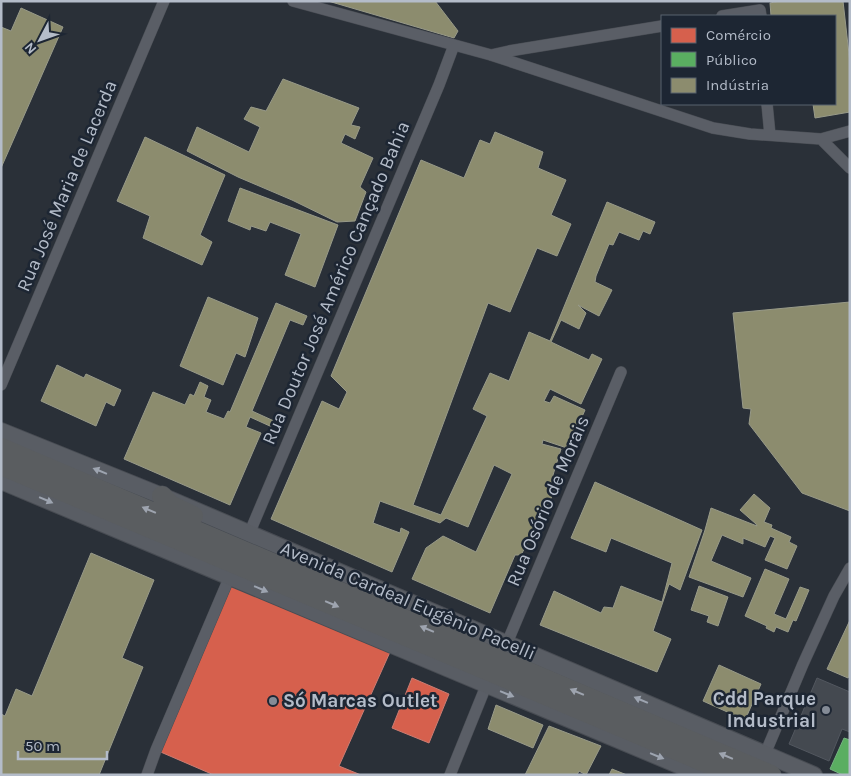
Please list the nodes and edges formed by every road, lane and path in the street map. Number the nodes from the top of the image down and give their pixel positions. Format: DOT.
graph roads {
  1 [pos="164,1"];
  2 [pos="293,1"];
  3 [pos="728,15"];
  4 [pos="761,15"];
  5 [pos="661,26"];
  6 [pos="454,45"];
  7 [pos="491,55"];
  8 [pos="768,105"];
  9 [pos="850,131"];
  10 [pos="770,135"];
  11 [pos="821,139"];
  12 [pos="850,168"];
  13 [pos="621,372"];
  14 [pos="1,385"];
  15 [pos="1,430"];
  16 [pos="1,448"];
  17 [pos="1,465"];
  18 [pos="1,481"];
  19 [pos="64,483"];
  20 [pos="162,496"];
  21 [pos="249,534"];
  22 [pos="169,535"];
  23 [pos="850,568"];
  24 [pos="286,569"];
  25 [pos="230,576"];
  26 [pos="507,643"];
  27 [pos="486,686"];
  28 [pos="765,754"];
  29 [pos="147,775"];
  30 [pos="450,775"];
  31 [pos="702,775"];
  32 [pos="734,775"];
  33 [pos="771,775"];
  34 [pos="814,775"];
  1 -- 14 [label="street, Rua José Maria de Lacerda"];
  2 -- 6 [label="street"];
  3 -- 4 [label="street"];
  5 -- 7 [label="street"];
  6 -- 7 [label="street"];
  6 -- 21 [label="street, Rua Doutor José Américo Cançado Bahia"];
  7 -- 10 [label="street"];
  8 -- 10 [label="street"];
  9 -- 11 [label="street"];
  10 -- 11 [label="street"];
  11 -- 12 [label="street"];
  13 -- 26 [label="street, Rua Osório de Morais"];
  20 -- 15 [label="main road, Avenida Cardeal Eugênio Pacelli, one-way"];
  16 -- 19 [label="highway, Avenida Cardeal Eugênio Pacelli"];
  17 -- 19 [label="highway, Avenida Cardeal Eugênio Pacelli"];
  18 -- 25 [label="main road, one-way"];
  19 -- 22 [label="highway, Avenida Cardeal Eugênio Pacelli"];
  24 -- 19 [label="highway, Avenida Cardeal Eugênio Pacelli, one-way"];
  20 -- 21 [label="main road, Avenida Cardeal Eugênio Pacelli"];
  20 -- 24 [label="highway"];
  21 -- 26 [label="main road, Avenida Cardeal Eugênio Pacelli"];
  22 -- 25 [label="highway"];
  22 -- 32 [label="highway, Avenida Cardeal Eugênio Pacelli, one-way"];
  23 -- 28 [label="street"];
  33 -- 24 [label="highway, Avenida Cardeal Eugênio Pacelli, one-way"];
  25 -- 27 [label="main road, one-way"];
  25 -- 29 [label="street"];
  28 -- 26 [label="main road, Avenida Cardeal Eugênio Pacelli, one-way"];
  27 -- 30 [label="street"];
  27 -- 31 [label="main road, one-way"];
  28 -- 34 [label="main road, Avenida Cardeal Eugênio Pacelli"];
}
